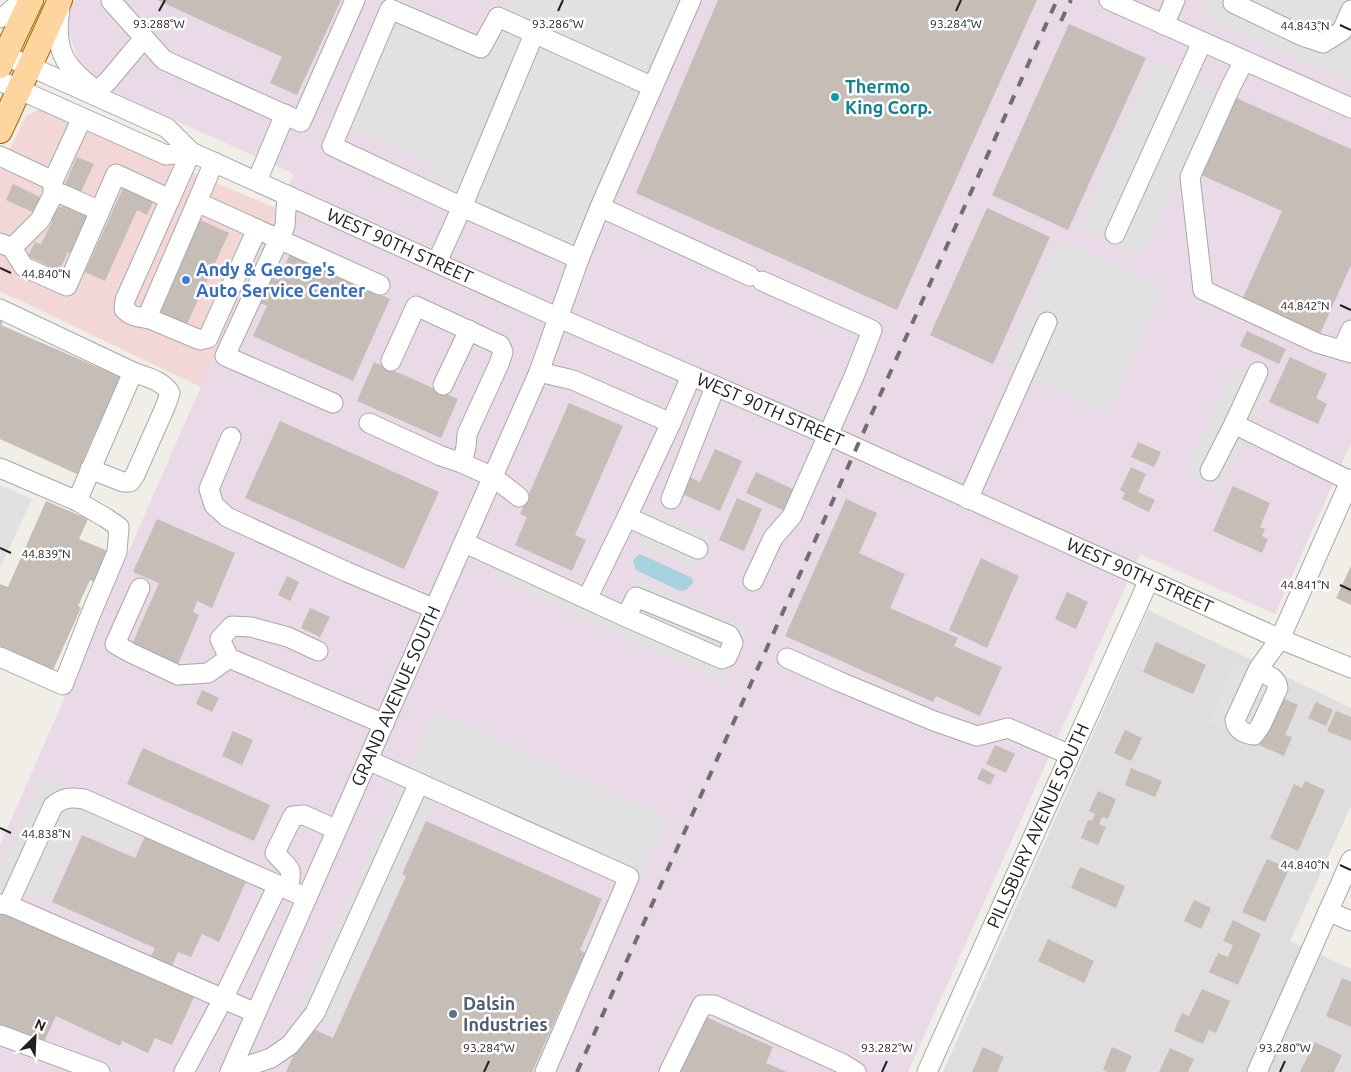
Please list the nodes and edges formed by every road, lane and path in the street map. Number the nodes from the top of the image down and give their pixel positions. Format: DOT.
graph roads {
  1 [pos="23,0"];
  2 [pos="30,0"];
  3 [pos="60,0"];
  4 [pos="106,0"];
  5 [pos="356,0"];
  6 [pos="691,0"];
  7 [pos="1109,0"];
  8 [pos="1175,0"];
  9 [pos="1231,1"];
  10 [pos="1351,10"];
  11 [pos="0,18"];
  12 [pos="1164,25"];
  13 [pos="534,34"];
  14 [pos="144,38"];
  15 [pos="1202,42"];
  16 [pos="2,58"];
  17 [pos="1244,60"];
  18 [pos="29,66"];
  19 [pos="10,85"];
  20 [pos="653,87"];
  21 [pos="101,96"];
  22 [pos="1351,108"];
  23 [pos="285,114"];
  24 [pos="82,118"];
  25 [pos="0,131"];
  26 [pos="191,152"];
  27 [pos="0,156"];
  28 [pos="214,162"];
  29 [pos="257,182"];
  30 [pos="53,188"];
  31 [pos="287,195"];
  32 [pos="170,199"];
  33 [pos="197,202"];
  34 [pos="462,207"];
  35 [pos="600,207"];
  36 [pos="100,211"];
  37 [pos="257,229"];
  38 [pos="1114,234"];
  39 [pos="278,239"];
  40 [pos="6,245"];
  41 [pos="579,259"];
  42 [pos="437,262"];
  43 [pos="380,285"];
  44 [pos="0,309"];
  45 [pos="559,318"];
  46 [pos="150,319"];
  47 [pos="1047,322"];
  48 [pos="469,330"];
  49 [pos="1351,330"];
  50 [pos="1346,352"];
  51 [pos="391,360"];
  52 [pos="133,372"];
  53 [pos="539,372"];
  54 [pos="1258,372"];
  55 [pos="691,376"];
  56 [pos="443,385"];
  57 [pos="716,387"];
  58 [pos="333,404"];
  59 [pos="369,423"];
  60 [pos="671,423"];
  61 [pos="1234,424"];
  62 [pos="828,436"];
  63 [pos="231,437"];
  64 [pos="462,463"];
  65 [pos="0,468"];
  66 [pos="90,469"];
  67 [pos="1210,471"];
  68 [pos="493,476"];
  69 [pos="1351,480"];
  70 [pos="519,497"];
  71 [pos="671,499"];
  72 [pos="968,499"];
  73 [pos="77,501"];
  74 [pos="627,517"];
  75 [pos="465,543"];
  76 [pos="698,549"];
  77 [pos="1148,580"];
  78 [pos="753,581"];
  79 [pos="140,588"];
  80 [pos="587,599"];
  81 [pos="435,609"];
  82 [pos="626,617"];
  83 [pos="1280,639"];
  84 [pos="318,651"];
  85 [pos="0,657"];
  86 [pos="229,658"];
  87 [pos="787,658"];
  88 [pos="1351,668"];
  89 [pos="1258,671"];
  90 [pos="384,724"];
  91 [pos="1070,755"];
  92 [pos="368,760"];
  93 [pos="419,783"];
  94 [pos="337,830"];
  95 [pos="1351,860"];
  96 [pos="283,887"];
  97 [pos="307,898"];
  98 [pos="4,904"];
  99 [pos="1328,911"];
  100 [pos="1351,921"];
  101 [pos="223,998"];
  102 [pos="256,1013"];
  103 [pos="0,1035"];
  104 [pos="53,1064"];
  105 [pos="100,1072"];
  106 [pos="184,1072"];
  107 [pos="230,1072"];
  108 [pos="544,1072"];
  109 [pos="669,1072"];
  110 [pos="856,1072"];
  111 [pos="927,1072"];
  112 [pos="1257,1072"];
  1 -- 11 [label="street"];
  2 -- 16 [label="main road"];
  3 -- 18 [label="main road"];
  3 -- 21 [label="street"];
  4 -- 14 [label="street"];
  5 -- 23 [label="street"];
  6 -- 20 [label="street, GRAND AVENUE SOUTH"];
  7 -- 12 [label="street"];
  8 -- 12 [label="street"];
  9 -- 10 [label="street"];
  12 -- 15 [label="street"];
  13 -- 20 [label="street"];
  13 -- 34 [label="street"];
  13 -- 34 [label="street"];
  14 -- 21 [label="street"];
  14 -- 23 [label="street"];
  15 -- 17 [label="street"];
  15 -- 38 [label="street"];
  16 -- 18 [label="street, WEST 90TH STREET"];
  17 -- 22 [label="street"];
  17 -- 50 [label="street"];
  18 -- 19 [label="main road"];
  18 -- 21 [label="street, WEST 90TH STREET"];
  19 -- 24 [label="street"];
  19 -- 25 [label="main road"];
  20 -- 35 [label="street, GRAND AVENUE SOUTH"];
  21 -- 26 [label="street, WEST 90TH STREET"];
  23 -- 29 [label="street"];
  24 -- 26 [label="street"];
  24 -- 30 [label="street"];
  26 -- 28 [label="street, WEST 90TH STREET"];
  26 -- 32 [label="street"];
  27 -- 30 [label="street"];
  28 -- 29 [label="street, WEST 90TH STREET"];
  28 -- 33 [label="street"];
  29 -- 31 [label="street, WEST 90TH STREET"];
  30 -- 36 [label="street"];
  30 -- 40 [label="street"];
  31 -- 39 [label="street"];
  31 -- 42 [label="street, WEST 90TH STREET"];
  32 -- 36 [label="street"];
  32 -- 46 [label="street"];
  33 -- 37 [label="street"];
  33 -- 46 [label="street"];
  34 -- 41 [label="street"];
  34 -- 42 [label="street"];
  35 -- 41 [label="street, GRAND AVENUE SOUTH"];
  35 -- 62 [label="street"];
  36 -- 40 [label="street"];
  37 -- 39 [label="street"];
  37 -- 46 [label="street"];
  39 -- 43 [label="street"];
  39 -- 58 [label="street"];
  41 -- 45 [label="street, GRAND AVENUE SOUTH"];
  42 -- 45 [label="street, WEST 90TH STREET"];
  44 -- 52 [label="street"];
  45 -- 53 [label="street, GRAND AVENUE SOUTH"];
  45 -- 55 [label="street, WEST 90TH STREET"];
  47 -- 72 [label="street"];
  48 -- 51 [label="street"];
  48 -- 56 [label="street"];
  48 -- 64 [label="street"];
  49 -- 50 [label="street"];
  52 -- 66 [label="street"];
  52 -- 66 [label="street"];
  53 -- 60 [label="street"];
  53 -- 68 [label="street, GRAND AVENUE SOUTH"];
  54 -- 61 [label="street"];
  55 -- 57 [label="street, WEST 90TH STREET"];
  55 -- 60 [label="street"];
  57 -- 62 [label="street, WEST 90TH STREET"];
  57 -- 71 [label="street"];
  59 -- 64 [label="street"];
  60 -- 74 [label="street"];
  61 -- 67 [label="street"];
  61 -- 69 [label="street"];
  62 -- 72 [label="street, WEST 90TH STREET"];
  62 -- 78 [label="street"];
  63 -- 81 [label="street"];
  64 -- 68 [label="street"];
  65 -- 73 [label="street"];
  66 -- 73 [label="street"];
  68 -- 70 [label="street"];
  68 -- 75 [label="street, GRAND AVENUE SOUTH"];
  69 -- 83 [label="street"];
  72 -- 77 [label="street, WEST 90TH STREET"];
  73 -- 85 [label="street"];
  74 -- 76 [label="street"];
  74 -- 80 [label="street"];
  75 -- 80 [label="street"];
  75 -- 81 [label="street, GRAND AVENUE SOUTH"];
  77 -- 83 [label="street, WEST 90TH STREET"];
  77 -- 91 [label="street, PILLSBURY AVENUE SOUTH"];
  79 -- 86 [label="street"];
  80 -- 82 [label="street"];
  81 -- 90 [label="street, GRAND AVENUE SOUTH"];
  82 -- 82 [label="street"];
  83 -- 88 [label="street, WEST 90TH STREET"];
  83 -- 89 [label="street"];
  84 -- 86 [label="street"];
  86 -- 90 [label="street"];
  87 -- 91 [label="street"];
  90 -- 92 [label="street, GRAND AVENUE SOUTH"];
  91 -- 111 [label="street, PILLSBURY AVENUE SOUTH"];
  92 -- 93 [label="street"];
  92 -- 94 [label="street, GRAND AVENUE SOUTH"];
  93 -- 107 [label="street"];
  93 -- 108 [label="street"];
  94 -- 96 [label="street"];
  94 -- 97 [label="street, GRAND AVENUE SOUTH"];
  95 -- 99 [label="street"];
  96 -- 97 [label="street"];
  96 -- 98 [label="street"];
  96 -- 101 [label="street"];
  97 -- 102 [label="street, GRAND AVENUE SOUTH"];
  98 -- 101 [label="street"];
  99 -- 100 [label="street"];
  99 -- 112 [label="street"];
  101 -- 102 [label="street"];
  101 -- 106 [label="street"];
  102 -- 107 [label="street, GRAND AVENUE SOUTH"];
  103 -- 104 [label="street"];
  104 -- 105 [label="street"];
  109 -- 110 [label="street"];
}
